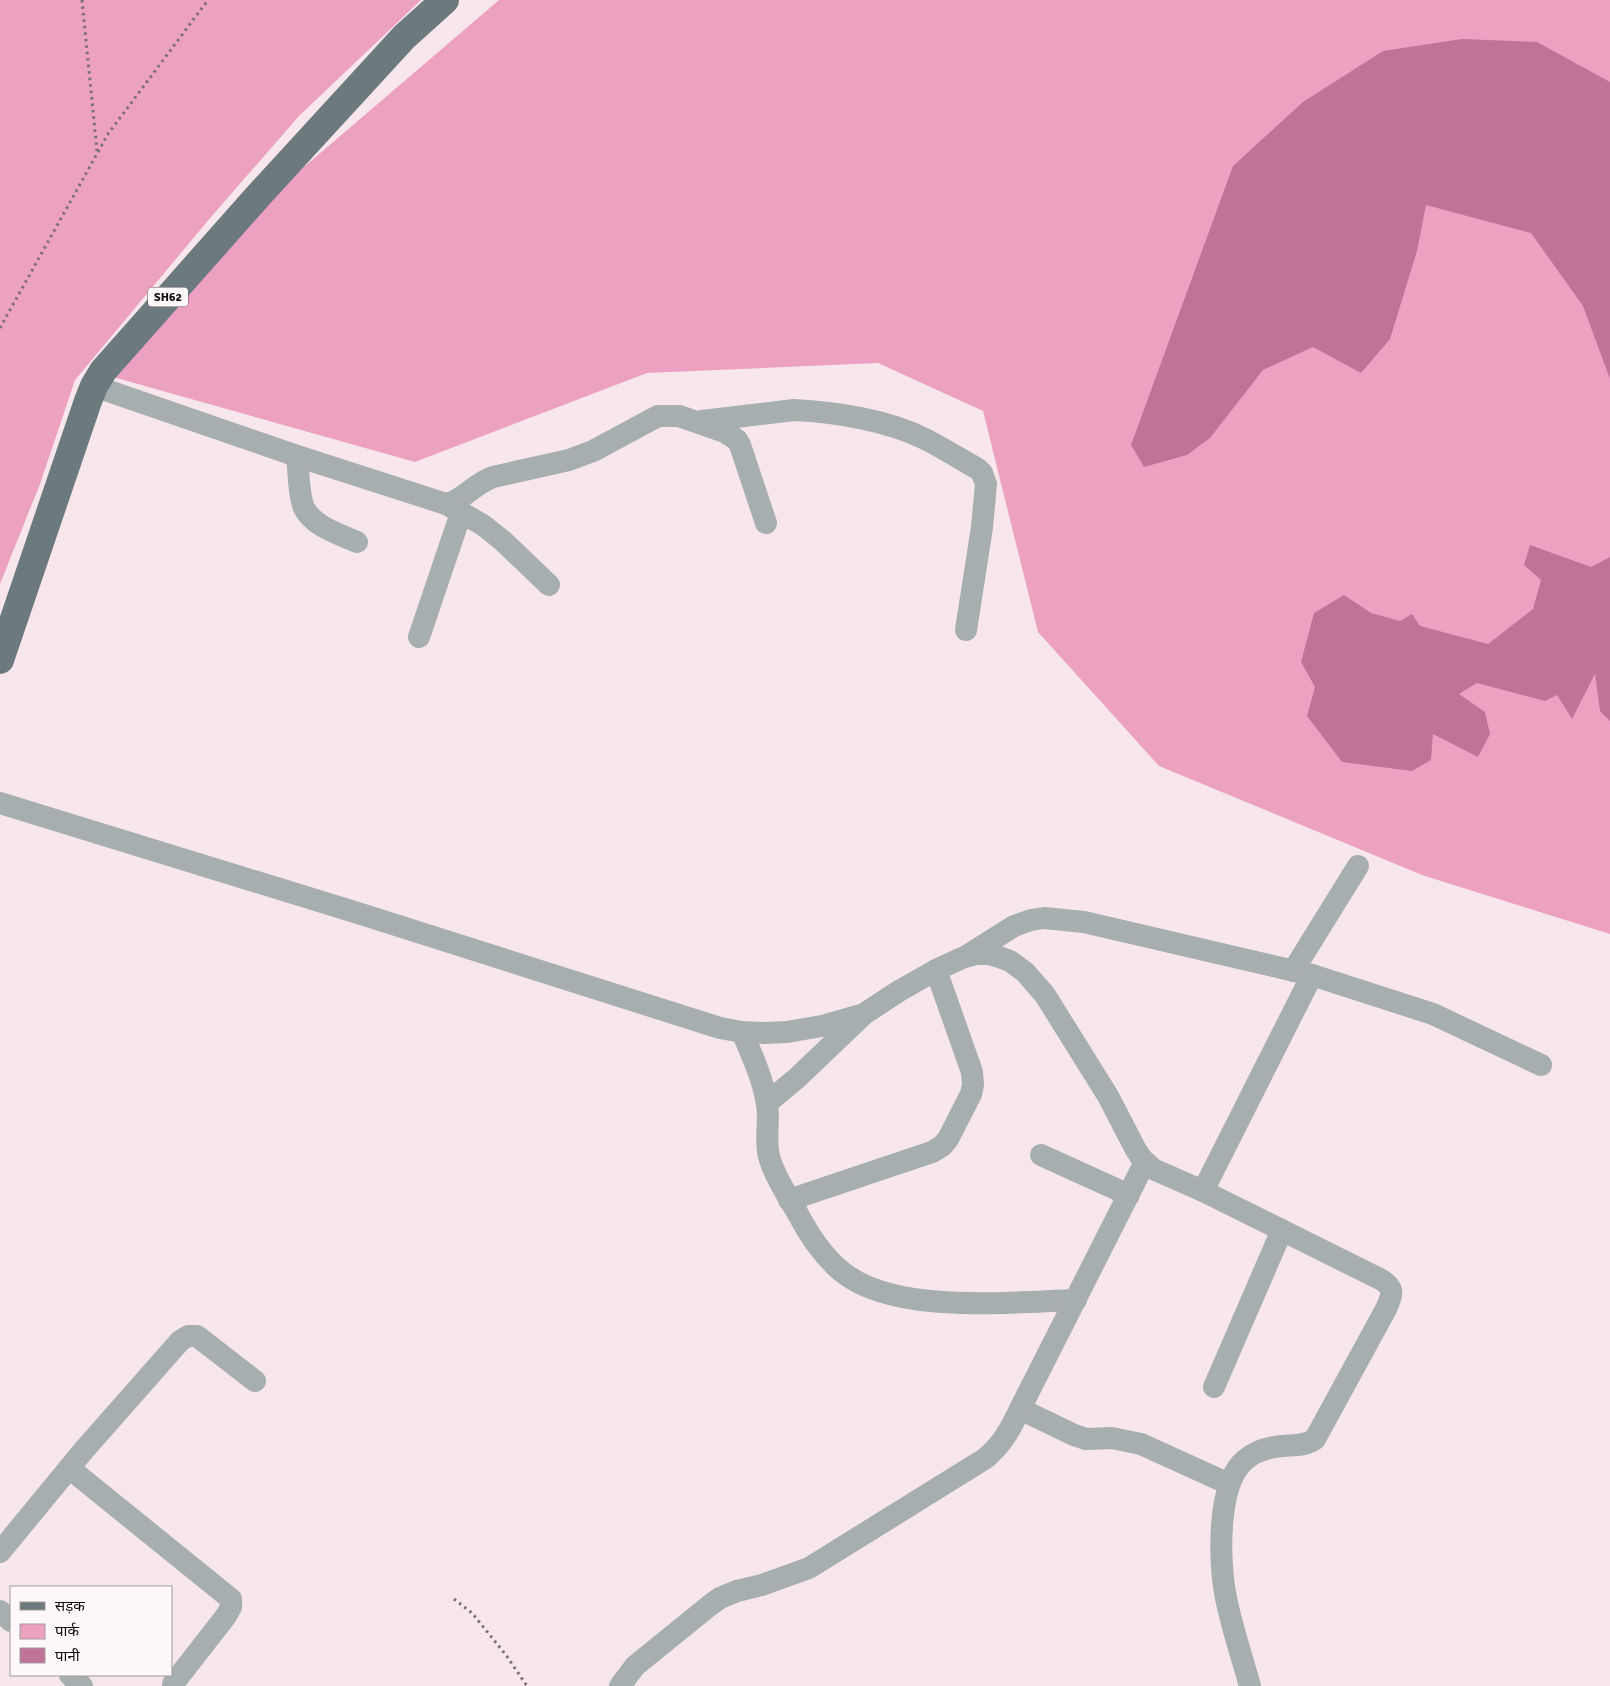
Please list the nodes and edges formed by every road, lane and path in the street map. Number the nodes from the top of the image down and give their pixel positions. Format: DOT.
graph roads {
  1 [pos="82,0"];
  2 [pos="208,0"];
  3 [pos="445,0"];
  4 [pos="98,152"];
  5 [pos="0,328"];
  6 [pos="94,386"];
  7 [pos="695,422"];
  8 [pos="297,456"];
  9 [pos="454,509"];
  10 [pos="766,523"];
  11 [pos="357,542"];
  12 [pos="549,585"];
  13 [pos="966,630"];
  14 [pos="419,637"];
  15 [pos="0,660"];
  16 [pos="0,803"];
  17 [pos="1358,866"];
  18 [pos="962,958"];
  19 [pos="936,970"];
  20 [pos="1302,973"];
  21 [pos="864,1014"];
  22 [pos="742,1032"];
  23 [pos="1541,1065"];
  24 [pos="767,1103"];
  25 [pos="1041,1155"];
  26 [pos="1145,1162"];
  27 [pos="1203,1191"];
  28 [pos="1129,1195"];
  29 [pos="790,1200"];
  30 [pos="1282,1230"];
  31 [pos="1076,1300"];
  32 [pos="255,1381"];
  33 [pos="1214,1387"];
  34 [pos="1020,1409"];
  35 [pos="70,1468"];
  36 [pos="1229,1484"];
  37 [pos="0,1552"];
  38 [pos="454,1599"];
  39 [pos="0,1611"];
  40 [pos="10,1620"];
  41 [pos="71,1676"];
  42 [pos="172,1684"];
  43 [pos="82,1686"];
  44 [pos="527,1686"];
  45 [pos="620,1686"];
  46 [pos="1250,1686"];
  1 -- 4 [label="path"];
  2 -- 4 [label="path"];
  3 -- 6 [label="main road, SH62"];
  4 -- 5 [label="path"];
  6 -- 8 [label="street"];
  6 -- 15 [label="main road, SH62"];
  7 -- 9 [label="street"];
  7 -- 10 [label="street"];
  7 -- 13 [label="street"];
  8 -- 9 [label="street"];
  8 -- 11 [label="street"];
  9 -- 12 [label="street"];
  9 -- 14 [label="street"];
  16 -- 22 [label="street"];
  17 -- 20 [label="street"];
  18 -- 19 [label="street"];
  18 -- 20 [label="street"];
  18 -- 26 [label="street"];
  19 -- 21 [label="street"];
  19 -- 29 [label="street"];
  20 -- 23 [label="street"];
  20 -- 27 [label="street"];
  21 -- 22 [label="street"];
  21 -- 24 [label="street"];
  22 -- 24 [label="street"];
  24 -- 29 [label="street"];
  25 -- 28 [label="street"];
  26 -- 27 [label="street"];
  26 -- 28 [label="street"];
  27 -- 30 [label="street"];
  28 -- 31 [label="street"];
  29 -- 31 [label="street"];
  30 -- 33 [label="street"];
  30 -- 36 [label="street"];
  31 -- 34 [label="street"];
  32 -- 35 [label="street"];
  34 -- 36 [label="street"];
  34 -- 45 [label="street"];
  35 -- 37 [label="street"];
  35 -- 42 [label="street"];
  36 -- 46 [label="street"];
  38 -- 44 [label="path"];
  39 -- 40 [label="street"];
  41 -- 43 [label="street"];
}
